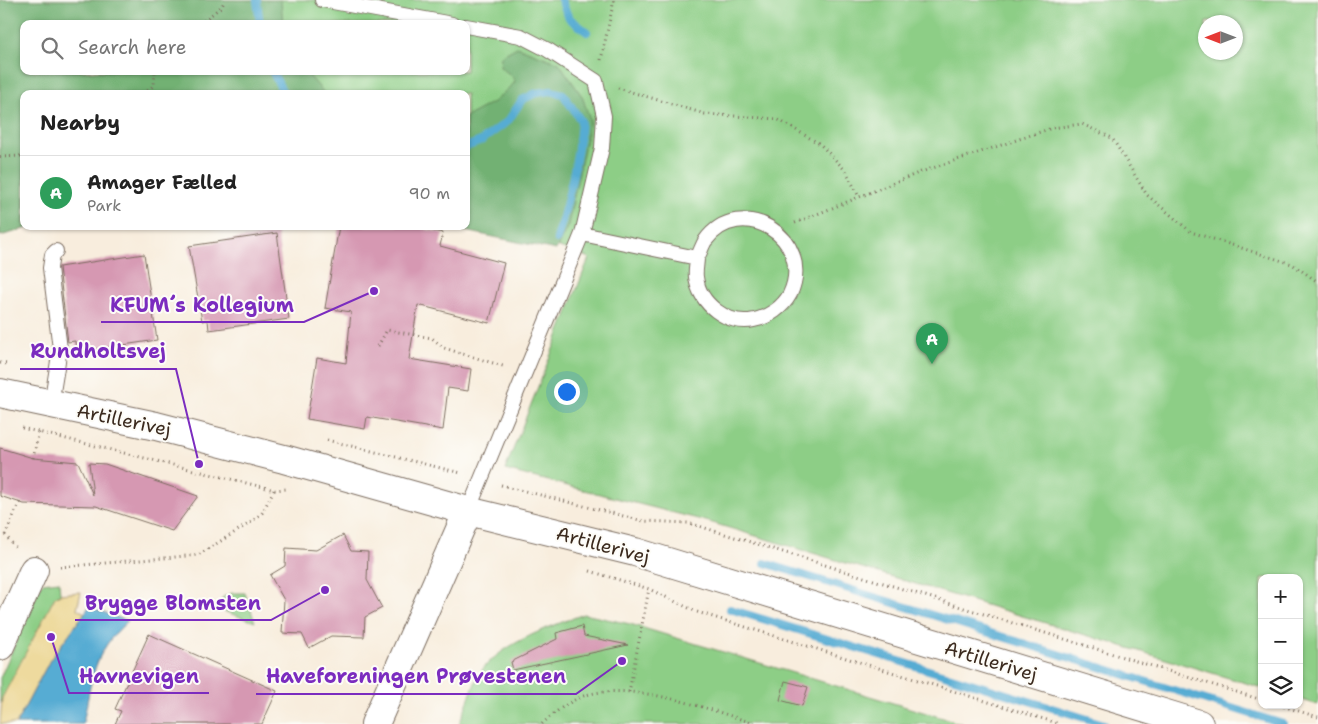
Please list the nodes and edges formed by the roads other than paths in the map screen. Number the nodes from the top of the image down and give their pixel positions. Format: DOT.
graph roads {
  1 [pos="322,0"];
  2 [pos="430,20"];
  3 [pos="470,27"];
  4 [pos="582,234"];
  5 [pos="56,251"];
  6 [pos="697,258"];
  7 [pos="0,393"];
  8 [pos="51,404"];
  9 [pos="468,511"];
  10 [pos="34,570"];
  11 [pos="0,646"];
  12 [pos="375,724"];
  13 [pos="1199,724"];
  1 -- 2 [label="lane"];
  3 -- 4 [label="lane"];
  4 -- 6 [label="lane"];
  4 -- 9 [label="lane"];
  5 -- 8 [label="lane"];
  6 -- 6 [label="lane"];
  7 -- 8 [label="street, Artillerivej"];
  8 -- 9 [label="street, Artillerivej"];
  9 -- 12 [label="street"];
  9 -- 13 [label="street, Artillerivej"];
  10 -- 11 [label="street"];
}
